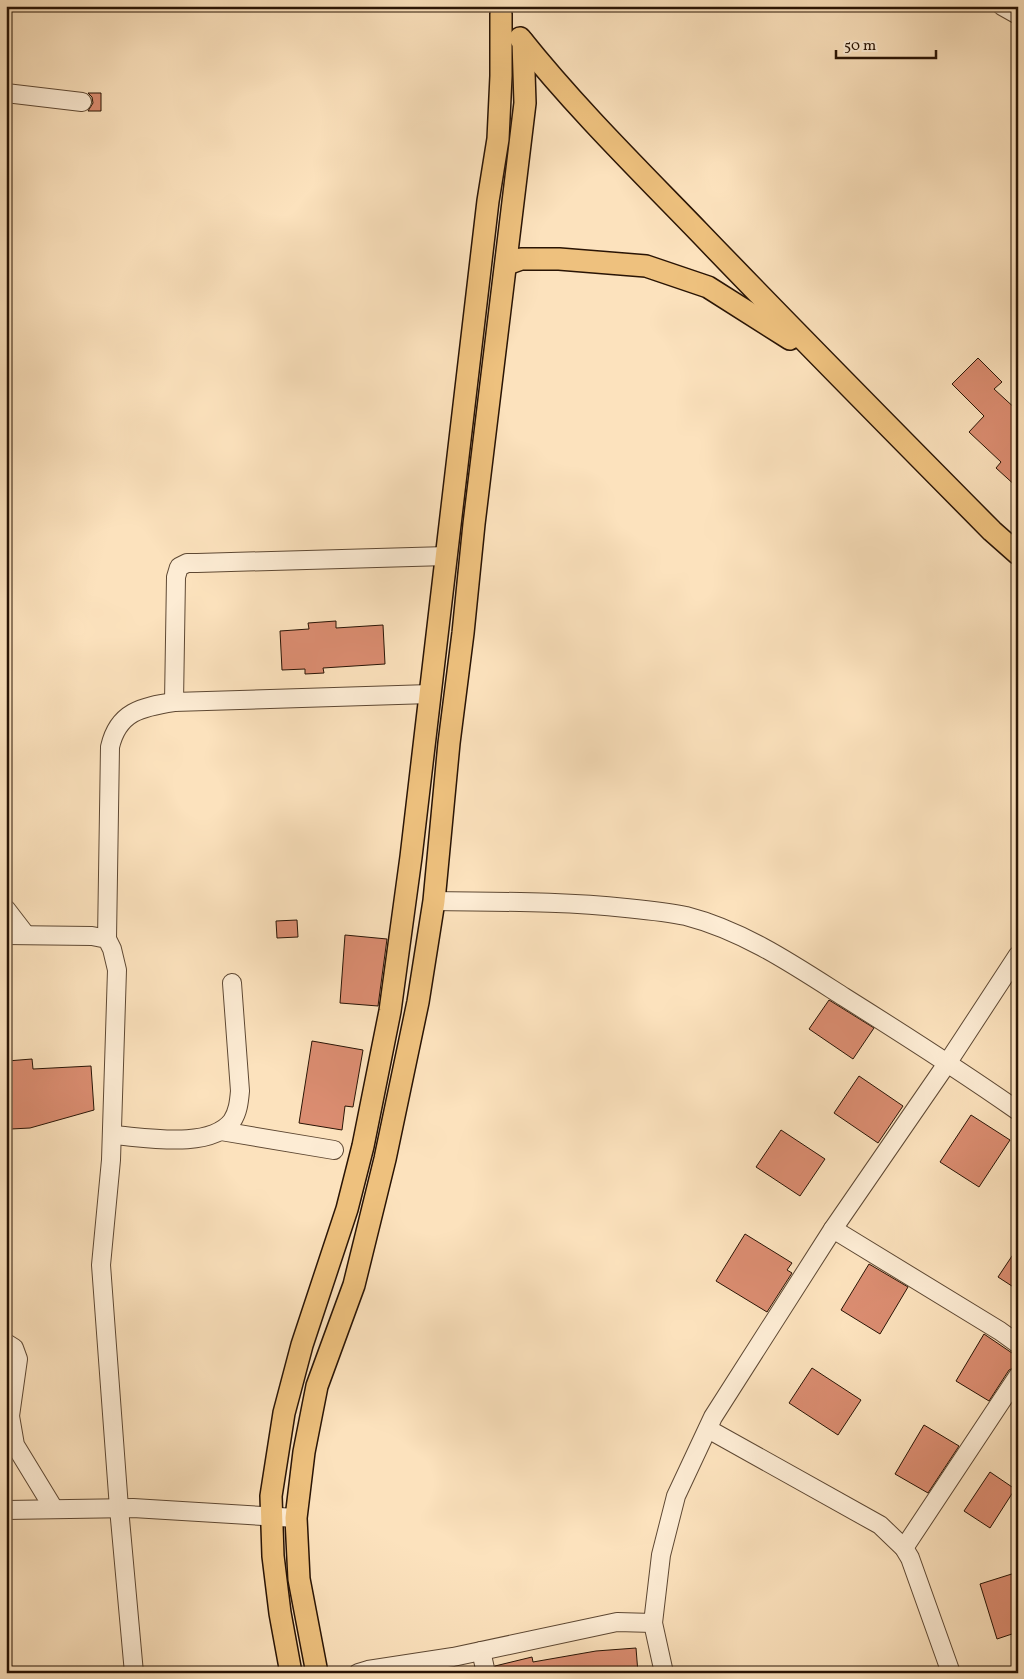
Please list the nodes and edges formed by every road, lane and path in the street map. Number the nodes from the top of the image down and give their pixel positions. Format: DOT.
graph roads {
  1 [pos="1002,6"];
  2 [pos="498,10"];
  3 [pos="1018,14"];
  4 [pos="523,42"];
  5 [pos="6,93"];
  6 [pos="82,102"];
  7 [pos="507,264"];
  8 [pos="822,360"];
  9 [pos="1018,554"];
  10 [pos="447,556"];
  11 [pos="430,694"];
  12 [pos="174,702"];
  13 [pos="434,901"];
  14 [pos="6,909"];
  15 [pos="6,935"];
  16 [pos="26,935"];
  17 [pos="108,939"];
  18 [pos="1018,955"];
  19 [pos="232,983"];
  20 [pos="948,1062"];
  21 [pos="1018,1111"];
  22 [pos="221,1131"];
  23 [pos="112,1135"];
  24 [pos="334,1150"];
  25 [pos="833,1230"];
  26 [pos="6,1343"];
  27 [pos="1018,1344"];
  28 [pos="1018,1376"];
  29 [pos="708,1430"];
  30 [pos="119,1508"];
  31 [pos="54,1509"];
  32 [pos="6,1510"];
  33 [pos="272,1516"];
  34 [pos="296,1518"];
  35 [pos="904,1548"];
  36 [pos="653,1623"];
  37 [pos="481,1651"];
  38 [pos="134,1673"];
  39 [pos="291,1673"];
  40 [pos="317,1673"];
  41 [pos="358,1673"];
  42 [pos="486,1673"];
  43 [pos="664,1673"];
  44 [pos="951,1673"];
  1 -- 3 [label="street"];
  2 -- 4 [label="main road"];
  2 -- 10 [label="main road"];
  4 -- 7 [label="main road"];
  4 -- 8 [label="main road"];
  5 -- 6 [label="street"];
  7 -- 8 [label="main road"];
  7 -- 13 [label="main road"];
  8 -- 9 [label="main road"];
  10 -- 11 [label="main road"];
  10 -- 12 [label="street"];
  11 -- 12 [label="street"];
  11 -- 33 [label="main road"];
  12 -- 17 [label="street"];
  13 -- 20 [label="street"];
  13 -- 34 [label="main road"];
  14 -- 16 [label="street"];
  15 -- 16 [label="street"];
  16 -- 17 [label="street"];
  17 -- 23 [label="street"];
  18 -- 20 [label="street"];
  19 -- 22 [label="street"];
  20 -- 21 [label="street"];
  20 -- 25 [label="street"];
  22 -- 23 [label="street"];
  22 -- 24 [label="street"];
  23 -- 30 [label="street"];
  25 -- 27 [label="street"];
  25 -- 29 [label="street"];
  26 -- 31 [label="street"];
  28 -- 35 [label="street"];
  29 -- 35 [label="street"];
  29 -- 36 [label="street"];
  30 -- 31 [label="street"];
  30 -- 33 [label="street"];
  30 -- 38 [label="street"];
  31 -- 32 [label="street"];
  33 -- 34 [label="street"];
  33 -- 39 [label="main road"];
  34 -- 40 [label="main road"];
  35 -- 44 [label="street"];
  36 -- 37 [label="street"];
  36 -- 43 [label="street"];
  37 -- 41 [label="street"];
  37 -- 42 [label="street"];
}
